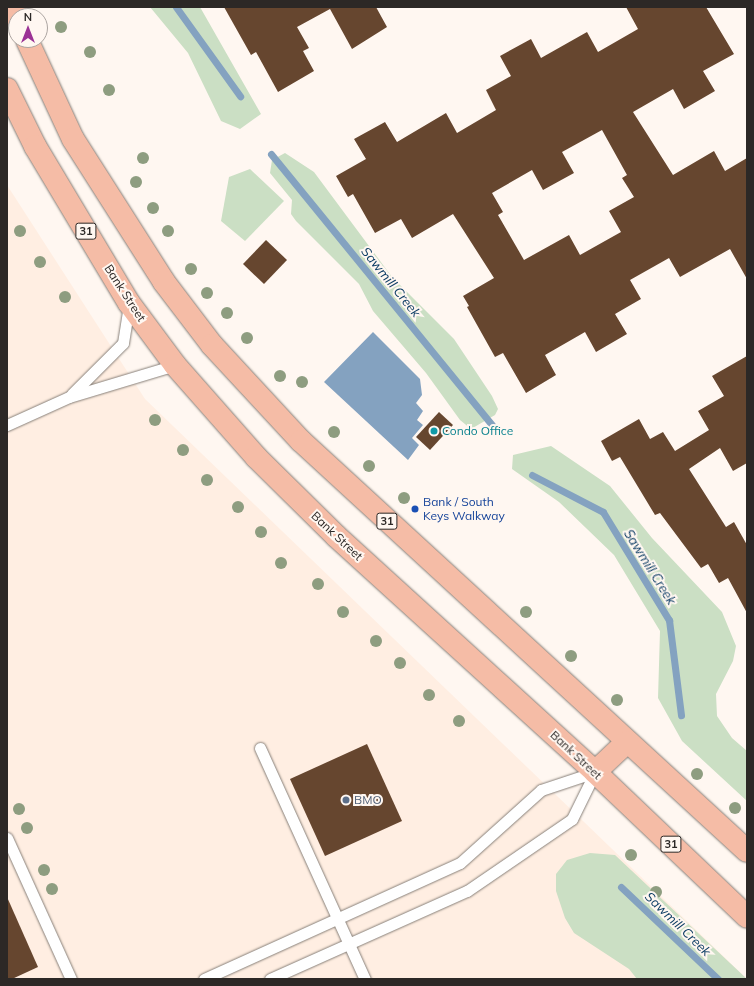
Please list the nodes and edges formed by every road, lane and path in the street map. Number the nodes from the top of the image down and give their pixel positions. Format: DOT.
graph roads {
  1 [pos="31,48"];
  2 [pos="7,90"];
  3 [pos="129,303"];
  4 [pos="175,365"];
  5 [pos="69,397"];
  6 [pos="7,425"];
  7 [pos="627,742"];
  8 [pos="260,748"];
  9 [pos="595,772"];
  10 [pos="7,838"];
  11 [pos="747,851"];
  12 [pos="337,916"];
  13 [pos="747,917"];
  14 [pos="350,942"];
  15 [pos="71,979"];
  16 [pos="204,979"];
  17 [pos="270,979"];
  18 [pos="365,979"];
  1 -- 7 [label="main road, 31"];
  2 -- 3 [label="main road, Bank Street / 31"];
  3 -- 4 [label="main road, Bank Street / 31"];
  3 -- 5 [label="lane"];
  4 -- 5 [label="lane"];
  4 -- 9 [label="main road, Bank Street / 31"];
  5 -- 6 [label="lane"];
  7 -- 9 [label="main road"];
  7 -- 11 [label="main road, 31"];
  8 -- 12 [label="lane"];
  9 -- 12 [label="lane"];
  9 -- 13 [label="main road, Bank Street / 31"];
  9 -- 14 [label="lane"];
  10 -- 15 [label="lane"];
  12 -- 14 [label="lane"];
  12 -- 16 [label="lane"];
  14 -- 17 [label="lane"];
  14 -- 18 [label="lane"];
}
